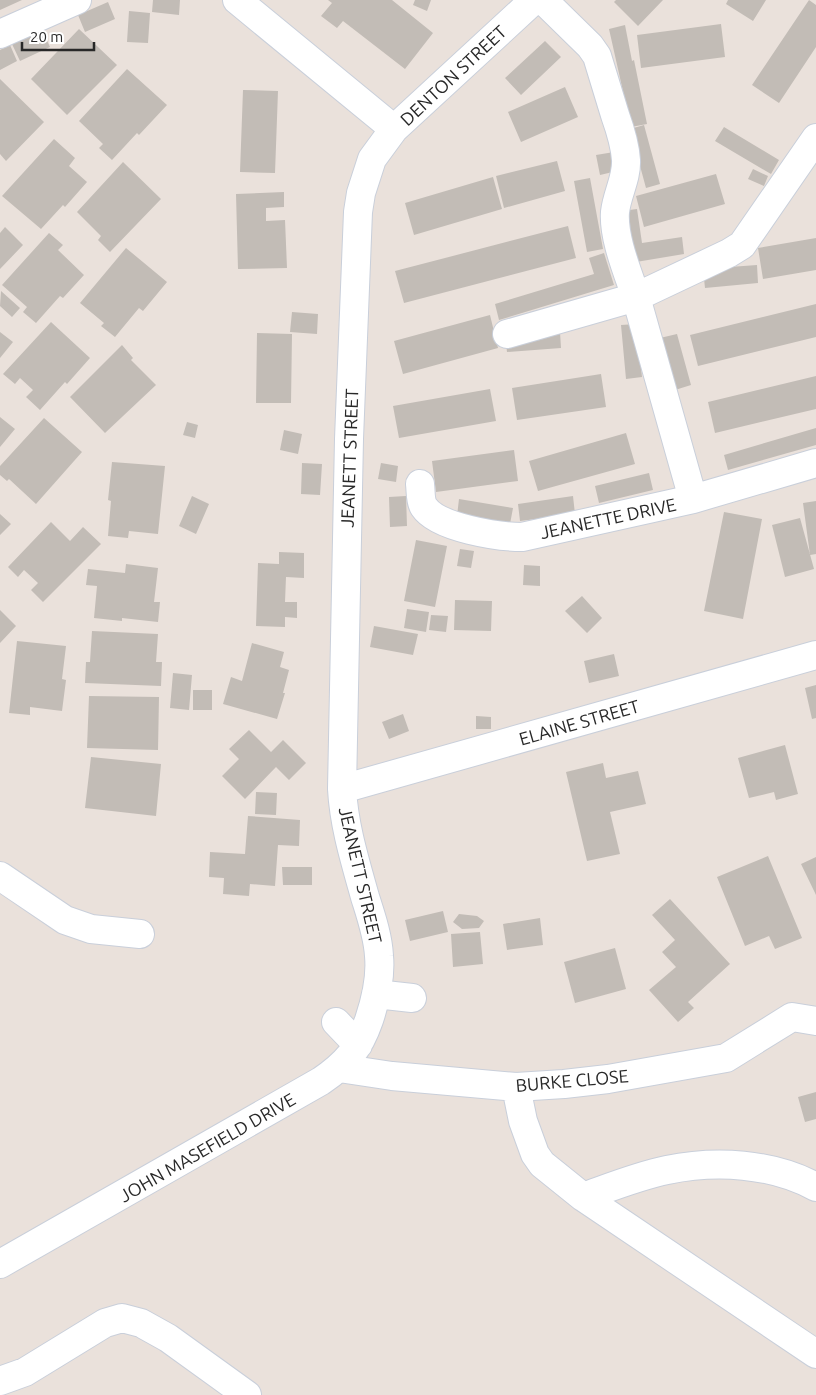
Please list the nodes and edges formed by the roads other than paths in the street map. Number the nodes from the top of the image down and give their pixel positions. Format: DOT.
graph roads {
  1 [pos="77,0"];
  2 [pos="238,0"];
  3 [pos="534,0"];
  4 [pos="543,0"];
  5 [pos="0,34"];
  6 [pos="394,129"];
  7 [pos="816,138"];
  8 [pos="636,297"];
  9 [pos="507,334"];
  10 [pos="816,463"];
  11 [pos="420,484"];
  12 [pos="693,500"];
  13 [pos="816,655"];
  14 [pos="342,789"];
  15 [pos="0,876"];
  16 [pos="140,934"];
  17 [pos="376,994"];
  18 [pos="412,998"];
  19 [pos="804,1019"];
  20 [pos="336,1022"];
  21 [pos="358,1045"];
  22 [pos="339,1068"];
  23 [pos="516,1087"];
  24 [pos="816,1187"];
  25 [pos="583,1196"];
  26 [pos="0,1264"];
  27 [pos="816,1354"];
  28 [pos="0,1381"];
  29 [pos="247,1395"];
  1 -- 5 [label="street"];
  2 -- 6 [label="street"];
  3 -- 6 [label="street, DENTON STREET"];
  4 -- 8 [label="street"];
  6 -- 14 [label="street, JEANETT STREET"];
  7 -- 8 [label="street"];
  8 -- 9 [label="street"];
  8 -- 12 [label="street"];
  10 -- 12 [label="street, JEANETTE DRIVE"];
  11 -- 12 [label="street, JEANETTE DRIVE"];
  13 -- 14 [label="street, ELAINE STREET"];
  14 -- 17 [label="street, JEANETT STREET"];
  15 -- 16 [label="street"];
  17 -- 18 [label="street"];
  17 -- 21 [label="street, JOHN MASEFIELD DRIVE"];
  19 -- 23 [label="street, BURKE CLOSE"];
  20 -- 21 [label="street"];
  21 -- 22 [label="street, JOHN MASEFIELD DRIVE"];
  22 -- 23 [label="street, BURKE CLOSE"];
  22 -- 26 [label="street, JOHN MASEFIELD DRIVE"];
  23 -- 25 [label="street"];
  24 -- 25 [label="street"];
  25 -- 27 [label="street"];
  28 -- 29 [label="street"];
}
